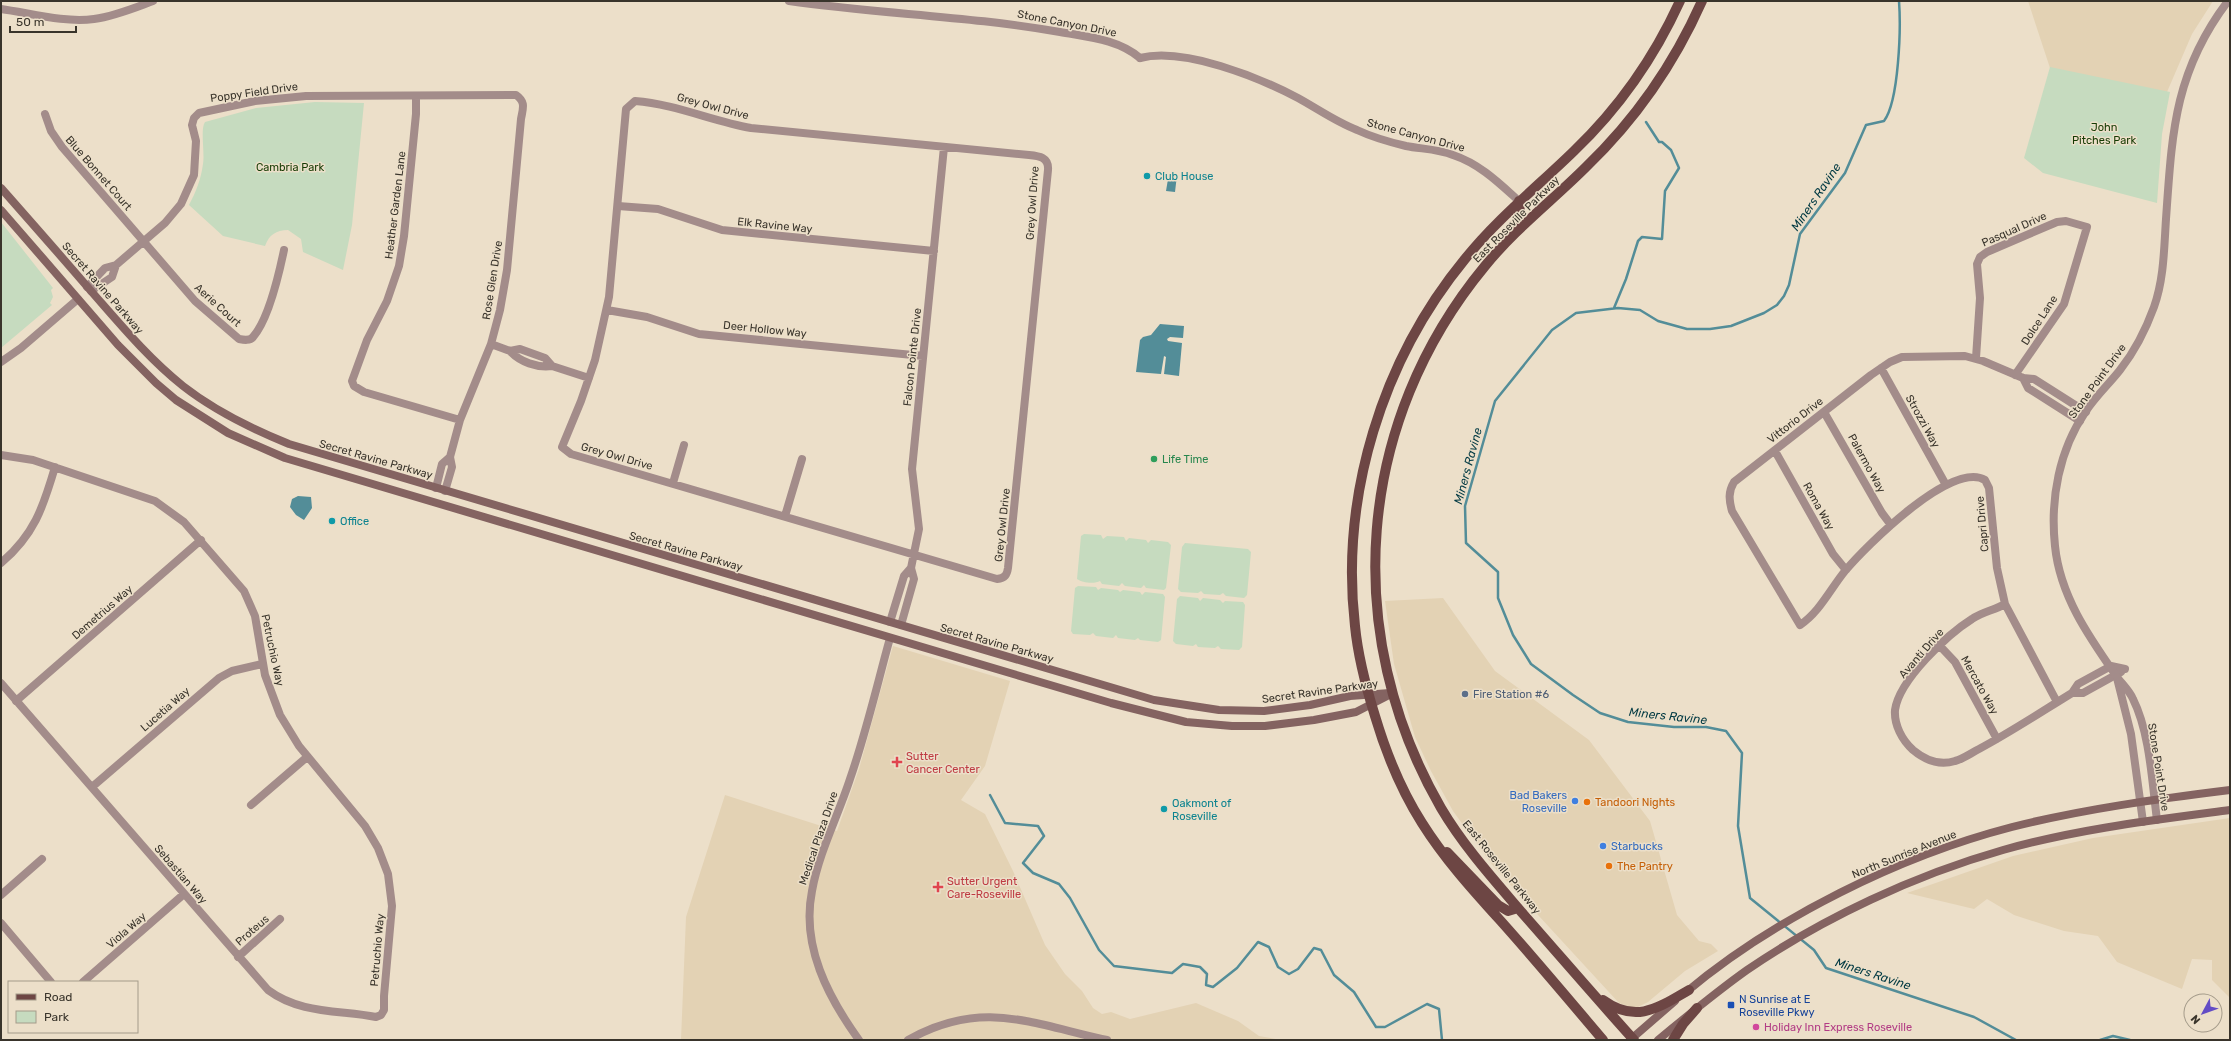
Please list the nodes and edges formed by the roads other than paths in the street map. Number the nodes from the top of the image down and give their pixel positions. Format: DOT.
graph roads {
  1 [pos="153,1"];
  2 [pos="789,1"];
  3 [pos="1680,1"];
  4 [pos="1702,1"];
  5 [pos="2228,1"];
  6 [pos="1,9"];
  7 [pos="416,96"];
  8 [pos="522,99"];
  9 [pos="45,114"];
  10 [pos="944,147"];
  11 [pos="1,188"];
  12 [pos="1519,201"];
  13 [pos="618,206"];
  14 [pos="1,210"];
  15 [pos="2087,227"];
  16 [pos="144,242"];
  17 [pos="1507,242"];
  18 [pos="284,250"];
  19 [pos="934,251"];
  20 [pos="116,265"];
  21 [pos="89,289"];
  22 [pos="78,299"];
  23 [pos="607,310"];
  24 [pos="491,344"];
  25 [pos="510,351"];
  26 [pos="530,353"];
  27 [pos="923,356"];
  28 [pos="1976,358"];
  29 [pos="1,362"];
  30 [pos="527,362"];
  31 [pos="552,366"];
  32 [pos="1881,368"];
  33 [pos="2019,377"];
  34 [pos="589,378"];
  35 [pos="2041,384"];
  36 [pos="2036,393"];
  37 [pos="1824,412"];
  38 [pos="2086,412"];
  39 [pos="460,420"];
  40 [pos="2080,421"];
  41 [pos="684,445"];
  42 [pos="1774,451"];
  43 [pos="1,455"];
  44 [pos="450,457"];
  45 [pos="802,459"];
  46 [pos="55,467"];
  47 [pos="673,483"];
  48 [pos="1946,485"];
  49 [pos="436,488"];
  50 [pos="445,491"];
  51 [pos="431,502"];
  52 [pos="441,505"];
  53 [pos="786,516"];
  54 [pos="1891,525"];
  55 [pos="201,540"];
  56 [pos="915,555"];
  57 [pos="1,563"];
  58 [pos="912,568"];
  59 [pos="1846,570"];
  60 [pos="898,596"];
  61 [pos="908,599"];
  62 [pos="2005,604"];
  63 [pos="890,622"];
  64 [pos="901,625"];
  65 [pos="1800,625"];
  66 [pos="890,638"];
  67 [pos="1939,645"];
  68 [pos="262,664"];
  69 [pos="2111,666"];
  70 [pos="2116,676"];
  71 [pos="2086,680"];
  72 [pos="1,683"];
  73 [pos="2091,689"];
  74 [pos="1393,693"];
  75 [pos="2072,693"];
  76 [pos="1370,699"];
  77 [pos="16,701"];
  78 [pos="2057,702"];
  79 [pos="1997,739"];
  80 [pos="307,757"];
  81 [pos="92,787"];
  82 [pos="2230,790"];
  83 [pos="2154,801"];
  84 [pos="2140,803"];
  85 [pos="251,805"];
  86 [pos="2230,810"];
  87 [pos="2157,820"];
  88 [pos="2143,822"];
  89 [pos="1433,840"];
  90 [pos="42,859"];
  91 [pos="184,894"];
  92 [pos="1,895"];
  93 [pos="1518,908"];
  94 [pos="280,919"];
  95 [pos="1,924"];
  96 [pos="238,956"];
  97 [pos="50,981"];
  98 [pos="84,981"];
  99 [pos="1589,989"];
  100 [pos="1688,990"];
  101 [pos="1697,1008"];
  102 [pos="381,1015"];
  103 [pos="1632,1039"];
  104 [pos="859,1040"];
  105 [pos="908,1040"];
  106 [pos="1107,1040"];
  107 [pos="1603,1040"];
  108 [pos="1658,1040"];
  109 [pos="1673,1040"];
  1 -- 6 [label="street"];
  2 -- 12 [label="street, Stone Canyon Drive"];
  3 -- 12 [label="main road, East Roseville Parkway"];
  4 -- 17 [label="main road, East Roseville Parkway"];
  5 -- 38 [label="street, Stone Point Drive"];
  7 -- 8 [label="street, Poppy Field Drive"];
  7 -- 16 [label="street, Poppy Field Drive"];
  7 -- 39 [label="street, Heather Garden Lane"];
  8 -- 24 [label="street, Rose Glen Drive"];
  9 -- 16 [label="street, Blue Bonnet Court"];
  10 -- 13 [label="street, Grey Owl Drive"];
  10 -- 19 [label="street, Falcon Pointe Drive"];
  10 -- 56 [label="street, Grey Owl Drive"];
  11 -- 21 [label="main road, Secret Ravine Parkway"];
  12 -- 17 [label="main road"];
  12 -- 76 [label="main road, East Roseville Parkway"];
  13 -- 19 [label="street, Elk Ravine Way"];
  13 -- 23 [label="street, Grey Owl Drive"];
  14 -- 22 [label="main road, Secret Ravine Parkway"];
  15 -- 28 [label="street, Pasqual Drive"];
  15 -- 33 [label="street, Dolce Lane"];
  16 -- 18 [label="street, Aerie Court"];
  16 -- 20 [label="street, Poppy Field Drive"];
  17 -- 74 [label="main road, East Roseville Parkway"];
  19 -- 27 [label="street, Falcon Pointe Drive"];
  20 -- 21 [label="street, Poppy Field Drive"];
  20 -- 21 [label="street, Poppy Field Drive"];
  21 -- 22 [label="main road"];
  21 -- 49 [label="main road, Secret Ravine Parkway"];
  22 -- 29 [label="street"];
  22 -- 51 [label="main road, Secret Ravine Parkway"];
  23 -- 27 [label="street, Deer Hollow Way"];
  23 -- 34 [label="street, Grey Owl Drive"];
  24 -- 25 [label="street"];
  24 -- 39 [label="street, Rose Glen Drive"];
  25 -- 26 [label="street"];
  25 -- 30 [label="street"];
  26 -- 30 [label="street"];
  26 -- 31 [label="street"];
  27 -- 56 [label="street, Falcon Pointe Drive"];
  28 -- 32 [label="street, Vittorio Drive"];
  28 -- 33 [label="street, Vittorio Drive"];
  30 -- 31 [label="street"];
  31 -- 34 [label="street"];
  32 -- 37 [label="street, Vittorio Drive"];
  32 -- 48 [label="street, Strozzi Way"];
  33 -- 35 [label="street, Vittorio Drive"];
  33 -- 36 [label="street, Vittorio Drive"];
  34 -- 47 [label="street, Grey Owl Drive"];
  35 -- 36 [label="street"];
  35 -- 38 [label="street, Vittorio Drive"];
  36 -- 40 [label="street, Vittorio Drive"];
  37 -- 42 [label="street, Vittorio Drive"];
  37 -- 54 [label="street, Palermo Way"];
  38 -- 40 [label="street, Stone Point Drive"];
  39 -- 44 [label="street, Rose Glen Drive"];
  40 -- 69 [label="street, Stone Point Drive"];
  41 -- 47 [label="street"];
  42 -- 59 [label="street, Roma Way"];
  42 -- 65 [label="street, Vittorio Drive"];
  43 -- 46 [label="street, Petruchio Way"];
  44 -- 49 [label="street, Rose Glen Drive"];
  44 -- 50 [label="street, Rose Glen Drive"];
  45 -- 53 [label="street"];
  46 -- 55 [label="street, Petruchio Way"];
  46 -- 57 [label="street"];
  47 -- 53 [label="street, Grey Owl Drive"];
  48 -- 54 [label="street, Capri Drive"];
  48 -- 62 [label="street, Capri Drive"];
  49 -- 50 [label="main road, Secret Ravine Parkway"];
  49 -- 51 [label="main road"];
  50 -- 52 [label="main road"];
  50 -- 63 [label="main road, Secret Ravine Parkway"];
  51 -- 52 [label="main road, Secret Ravine Parkway"];
  52 -- 66 [label="main road, Secret Ravine Parkway"];
  53 -- 56 [label="street, Grey Owl Drive"];
  54 -- 59 [label="street, Capri Drive"];
  55 -- 68 [label="street, Petruchio Way"];
  55 -- 77 [label="street, Demetrius Way"];
  56 -- 58 [label="street, Falcon Pointe Drive"];
  58 -- 60 [label="street, Falcon Pointe Drive"];
  58 -- 61 [label="street, Falcon Pointe Drive"];
  59 -- 65 [label="street, Capri Drive"];
  60 -- 61 [label="street"];
  60 -- 63 [label="street, Falcon Pointe Drive"];
  61 -- 64 [label="street, Falcon Pointe Drive"];
  62 -- 67 [label="street, Avanti Drive"];
  62 -- 78 [label="street, Capri Drive"];
  63 -- 64 [label="main road, Secret Ravine Parkway"];
  63 -- 66 [label="main road"];
  64 -- 66 [label="main road"];
  64 -- 76 [label="main road, Secret Ravine Parkway"];
  66 -- 76 [label="main road, Secret Ravine Parkway"];
  66 -- 104 [label="street, Medical Plaza Drive"];
  67 -- 79 [label="street, Mercato Way"];
  67 -- 79 [label="street, Avanti Drive"];
  68 -- 80 [label="street, Petruchio Way"];
  68 -- 81 [label="street, Lucetia Way"];
  69 -- 70 [label="street, Stone Point Drive"];
  69 -- 71 [label="street, Avanti Drive"];
  70 -- 73 [label="street, Avanti Drive"];
  70 -- 83 [label="street, Stone Point Drive"];
  70 -- 84 [label="street, Stone Point Drive"];
  71 -- 73 [label="street"];
  71 -- 75 [label="street, Avanti Drive"];
  72 -- 77 [label="street, Sebastian Way"];
  73 -- 75 [label="street, Avanti Drive"];
  74 -- 76 [label="main road, Secret Ravine Parkway"];
  74 -- 93 [label="main road, East Roseville Parkway"];
  75 -- 78 [label="street, Avanti Drive"];
  76 -- 89 [label="main road, East Roseville Parkway"];
  77 -- 81 [label="street, Sebastian Way"];
  78 -- 79 [label="street, Avanti Drive"];
  80 -- 85 [label="street"];
  80 -- 102 [label="street, Petruchio Way"];
  81 -- 91 [label="street, Sebastian Way"];
  82 -- 83 [label="main road, North Sunrise Avenue"];
  83 -- 84 [label="main road, North Sunrise Avenue"];
  83 -- 87 [label="street, Stone Point Drive"];
  84 -- 88 [label="street, Stone Point Drive"];
  84 -- 100 [label="main road, North Sunrise Avenue"];
  86 -- 87 [label="main road"];
  87 -- 88 [label="main road"];
  88 -- 101 [label="main road"];
  89 -- 93 [label="main road"];
  89 -- 107 [label="main road, East Roseville Parkway"];
  90 -- 92 [label="street"];
  91 -- 96 [label="street, Sebastian Way"];
  91 -- 98 [label="street, Viola Way"];
  93 -- 99 [label="main road, East Roseville Parkway"];
  94 -- 96 [label="street, Proteus"];
  95 -- 97 [label="street"];
  96 -- 102 [label="street, Sebastian Way"];
  99 -- 100 [label="main road"];
  99 -- 103 [label="main road, East Roseville Parkway"];
  100 -- 103 [label="main road, North Sunrise Avenue"];
  101 -- 108 [label="main road"];
  101 -- 109 [label="main road"];
  105 -- 106 [label="street"];
}
